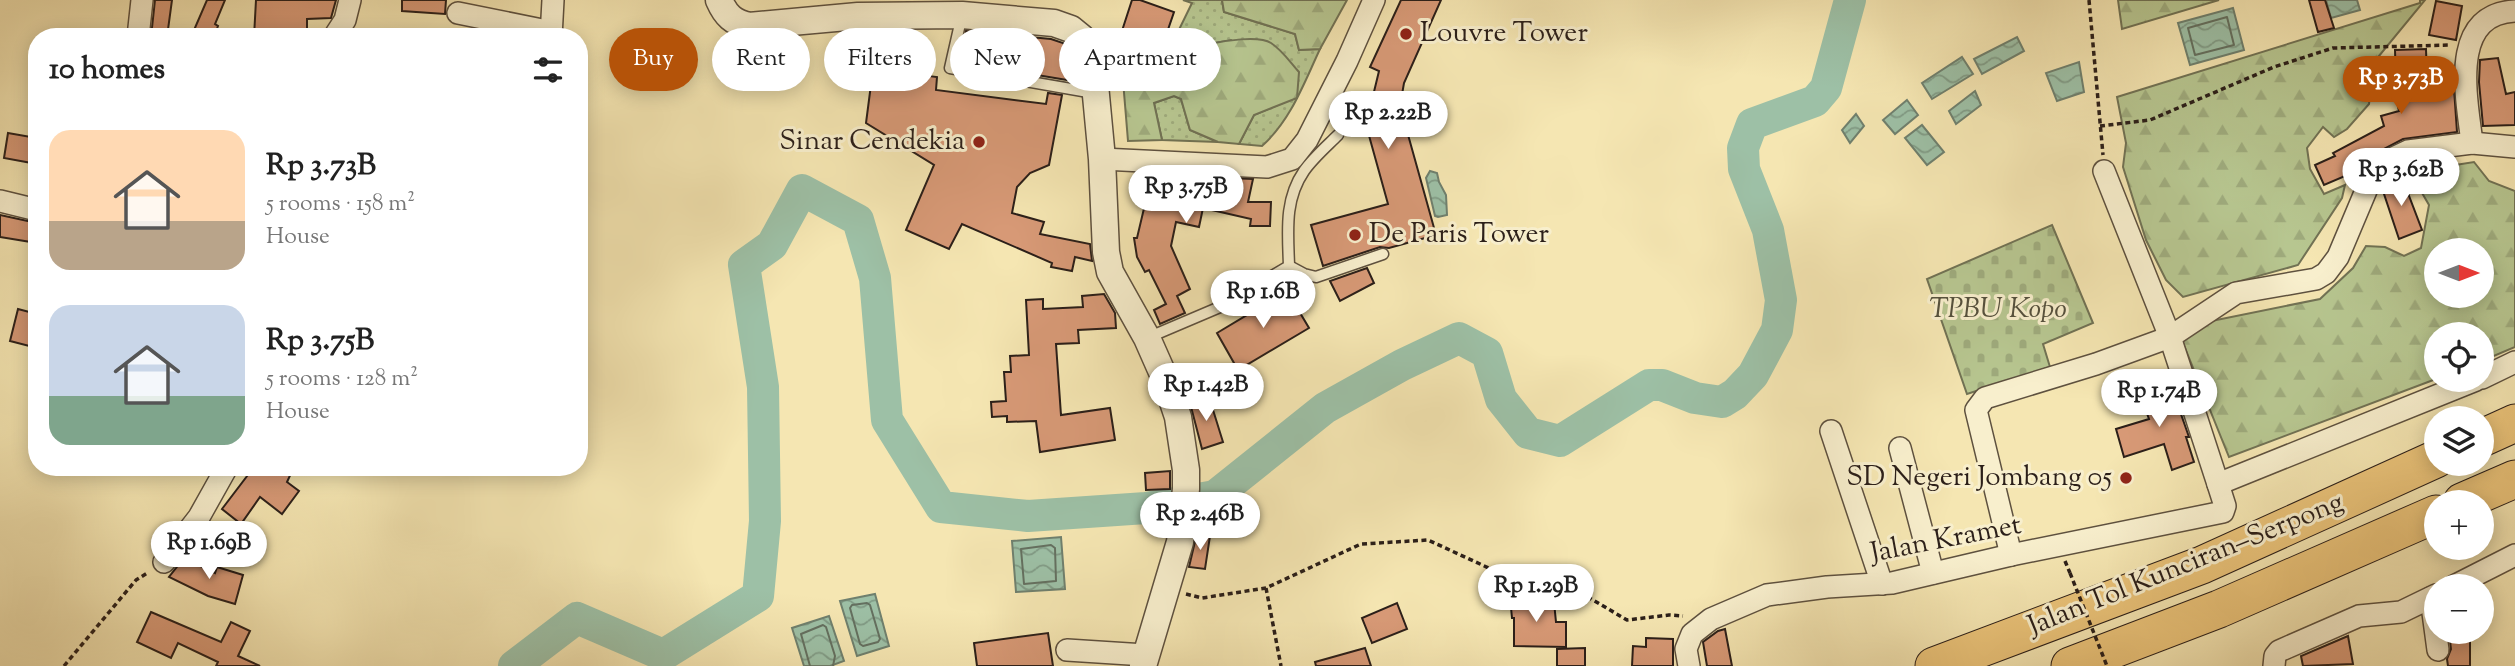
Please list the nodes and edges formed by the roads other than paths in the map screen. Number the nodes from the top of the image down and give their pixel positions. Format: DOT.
graph roads {
  1 [pos="142,0"];
  2 [pos="351,0"];
  3 [pos="552,0"];
  4 [pos="719,0"];
  5 [pos="1374,0"];
  6 [pos="2515,11"];
  7 [pos="458,13"];
  8 [pos="962,15"];
  9 [pos="139,28"];
  10 [pos="340,28"];
  11 [pos="524,28"];
  12 [pos="551,28"];
  13 [pos="1097,93"];
  14 [pos="1338,135"];
  15 [pos="2472,143"];
  16 [pos="2515,147"];
  17 [pos="1102,159"];
  18 [pos="2104,171"];
  19 [pos="0,201"];
  20 [pos="28,208"];
  21 [pos="1382,254"];
  22 [pos="1289,266"];
  23 [pos="2170,337"];
  24 [pos="1147,338"];
  25 [pos="2515,362"];
  26 [pos="2494,372"];
  27 [pos="2446,392"];
  28 [pos="2515,423"];
  29 [pos="1830,431"];
  30 [pos="2494,433"];
  31 [pos="1899,448"];
  32 [pos="2424,464"];
  33 [pos="222,476"];
  34 [pos="2515,479"];
  35 [pos="2218,484"];
  36 [pos="2490,490"];
  37 [pos="2424,519"];
  38 [pos="2011,555"];
  39 [pos="2515,555"];
  40 [pos="164,562"];
  41 [pos="1933,573"];
  42 [pos="2478,574"];
  43 [pos="1882,584"];
  44 [pos="2424,601"];
  45 [pos="2438,644"];
  46 [pos="1068,650"];
  47 [pos="2438,650"];
  48 [pos="1144,660"];
  49 [pos="1689,666"];
  50 [pos="1934,666"];
  51 [pos="2070,666"];
  52 [pos="2274,666"];
  1 -- 9 [label="street"];
  2 -- 10 [label="street"];
  3 -- 12 [label="street"];
  4 -- 8 [label="street"];
  5 -- 17 [label="street"];
  6 -- 15 [label="street"];
  7 -- 11 [label="street"];
  8 -- 13 [label="street"];
  8 -- 13 [label="lane"];
  13 -- 17 [label="street"];
  14 -- 22 [label="lane"];
  15 -- 16 [label="street"];
  15 -- 23 [label="street"];
  17 -- 24 [label="street"];
  18 -- 23 [label="street"];
  19 -- 20 [label="street"];
  21 -- 22 [label="lane"];
  22 -- 24 [label="lane"];
  23 -- 35 [label="street"];
  23 -- 38 [label="street"];
  24 -- 48 [label="street"];
  25 -- 26 [label="street"];
  27 -- 35 [label="street"];
  28 -- 30 [label="highway"];
  29 -- 43 [label="street"];
  31 -- 41 [label="street"];
  32 -- 50 [label="highway, Jalan Tol Kunciran–Serpong"];
  33 -- 40 [label="street"];
  34 -- 36 [label="highway"];
  35 -- 38 [label="street, Jalan Kramet"];
  37 -- 51 [label="highway, Jalan Tol Kunciran–Serpong"];
  38 -- 41 [label="street, Jalan Kramet"];
  39 -- 42 [label="street"];
  41 -- 43 [label="street, Jalan Kramet"];
  43 -- 49 [label="street, Jalan Kramet"];
  44 -- 52 [label="street"];
  45 -- 47 [label="street"];
  46 -- 48 [label="street"];
}
